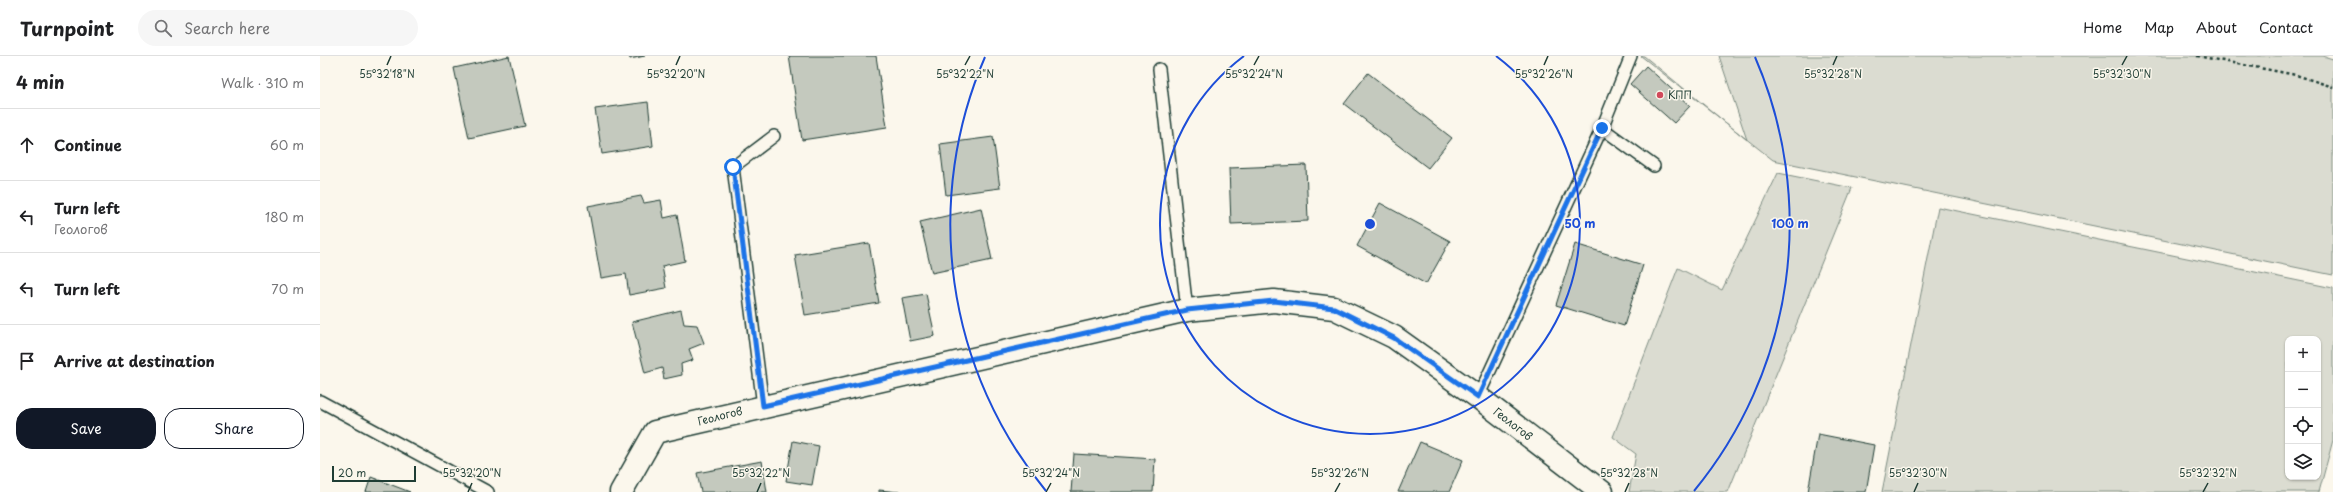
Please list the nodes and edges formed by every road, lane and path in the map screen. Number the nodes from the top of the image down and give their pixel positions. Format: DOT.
graph roads {
  1 [pos="1631,56"];
  2 [pos="2197,56"];
  3 [pos="1159,69"];
  4 [pos="2333,87"];
  5 [pos="1602,128"];
  6 [pos="774,136"];
  7 [pos="1654,166"];
  8 [pos="1187,310"];
  9 [pos="1478,397"];
  10 [pos="320,402"];
  11 [pos="763,406"];
  12 [pos="488,492"];
  13 [pos="621,492"];
  14 [pos="1602,492"];
  1 -- 5 [label="lane"];
  2 -- 4 [label="path"];
  3 -- 8 [label="lane"];
  5 -- 7 [label="lane"];
  5 -- 9 [label="lane"];
  6 -- 11 [label="lane"];
  8 -- 9 [label="street, Геологов"];
  8 -- 11 [label="street, Геологов"];
  9 -- 14 [label="street, Геологов"];
  10 -- 12 [label="lane"];
  11 -- 13 [label="street, Геологов"];
}
